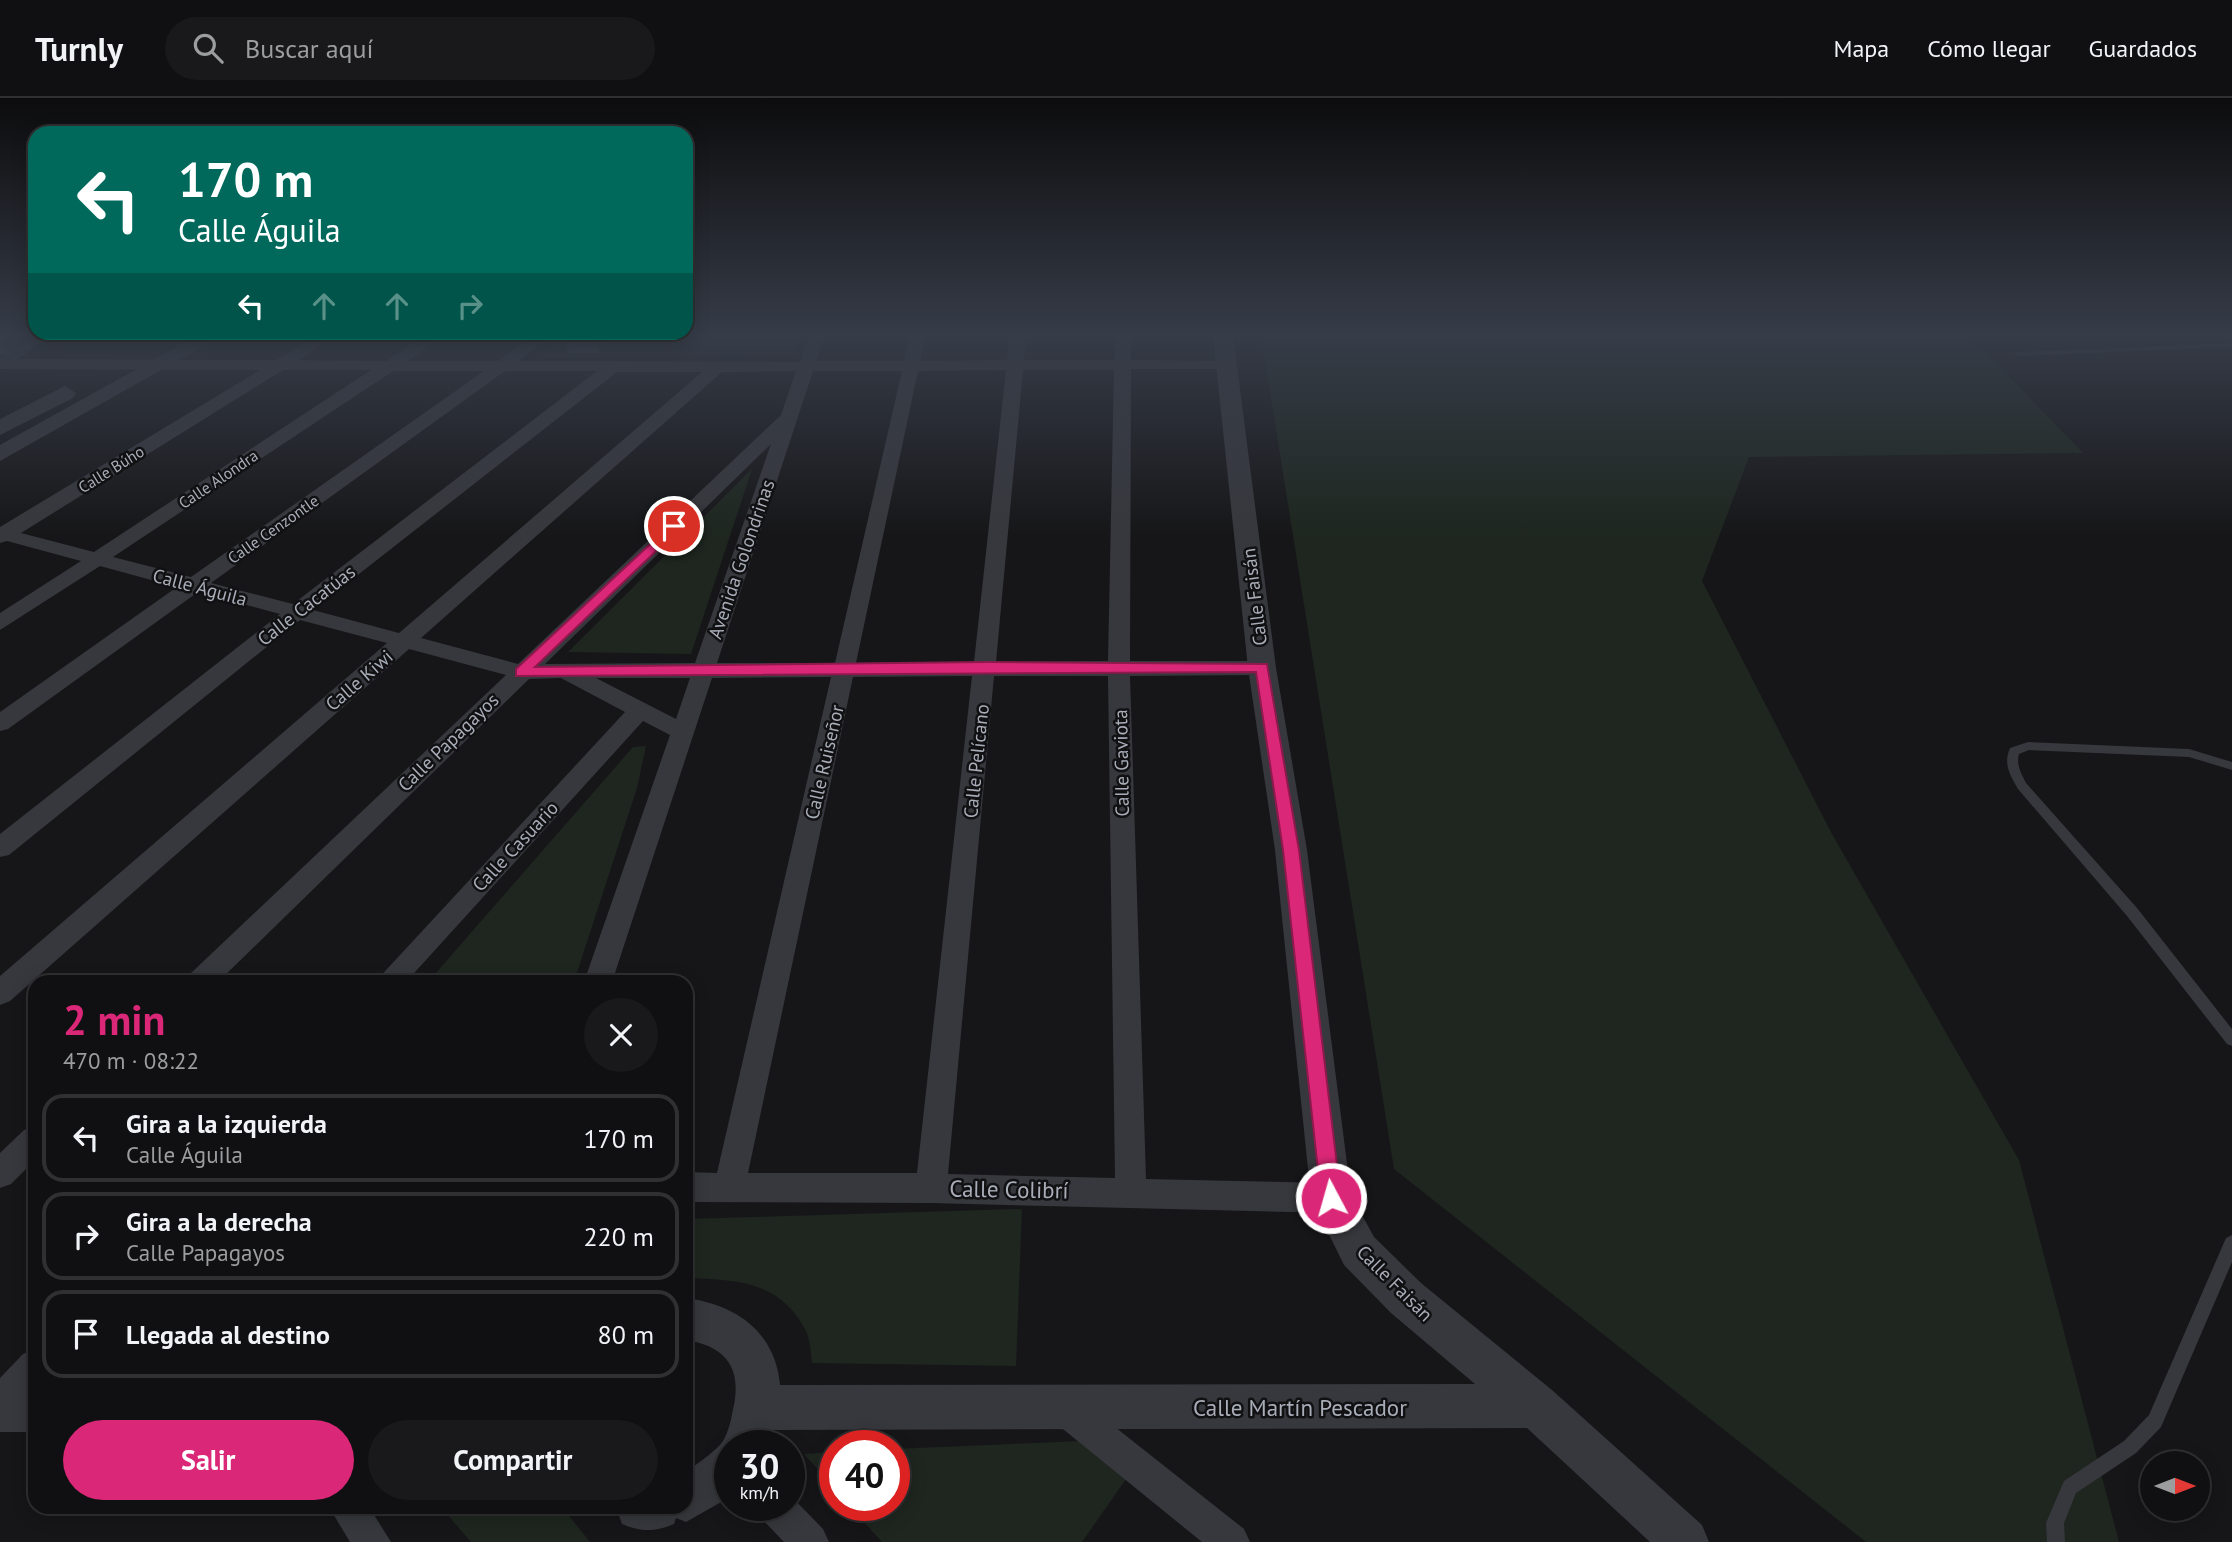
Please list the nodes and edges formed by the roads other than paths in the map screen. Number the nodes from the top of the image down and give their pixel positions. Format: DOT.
graph roads {
  1 [pos="47,402"];
  2 [pos="92,402"];
  3 [pos="218,402"];
  4 [pos="333,402"];
  5 [pos="450,402"];
  6 [pos="567,402"];
  7 [pos="677,402"];
  8 [pos="794,402"];
  9 [pos="904,402"];
  10 [pos="1011,402"];
  11 [pos="1123,402"];
  12 [pos="1231,402"];
  13 [pos="789,417"];
  14 [pos="0,428"];
  15 [pos="0,454"];
  16 [pos="2,534"];
  17 [pos="98,559"];
  18 [pos="195,584"];
  19 [pos="295,613"];
  20 [pos="0,623"];
  21 [pos="402,642"];
  22 [pos="986,667"];
  23 [pos="1119,667"];
  24 [pos="1262,668"];
  25 [pos="704,669"];
  26 [pos="845,669"];
  27 [pos="564,671"];
  28 [pos="521,672"];
  29 [pos="640,710"];
  30 [pos="0,723"];
  31 [pos="683,732"];
  32 [pos="2232,766"];
  33 [pos="0,848"];
  34 [pos="207,975"];
  35 [pos="395,975"];
  36 [pos="600,975"];
  37 [pos="0,993"];
  38 [pos="2232,1040"];
  39 [pos="28,1147"];
  40 [pos="0,1174"];
  41 [pos="693,1187"];
  42 [pos="729,1188"];
  43 [pos="931,1188"];
  44 [pos="1131,1192"];
  45 [pos="1331,1198"];
  46 [pos="2232,1243"];
  47 [pos="693,1319"];
  48 [pos="28,1374"];
  49 [pos="0,1404"];
  50 [pos="1536,1406"];
  51 [pos="1063,1407"];
  52 [pos="0,1410"];
  53 [pos="28,1410"];
  54 [pos="750,1427"];
  55 [pos="714,1480"];
  56 [pos="693,1494"];
  57 [pos="351,1514"];
  58 [pos="790,1521"];
  59 [pos="372,1542"];
  60 [pos="810,1542"];
  61 [pos="1231,1542"];
  62 [pos="1685,1542"];
  63 [pos="2056,1542"];
  1 -- 14 [label="street"];
  2 -- 15 [label="street"];
  3 -- 16 [label="street, Calle Búho"];
  4 -- 17 [label="street, Calle Alondra"];
  5 -- 18 [label="street, Calle Cenzontle"];
  6 -- 19 [label="street, Calle Cacatúas"];
  7 -- 21 [label="street, Calle Kiwi"];
  8 -- 13 [label="street, Avenida Golondrinas"];
  9 -- 26 [label="street, Calle Ruiseñor"];
  10 -- 22 [label="street, Calle Pelícano"];
  11 -- 23 [label="street, Calle Gaviota"];
  12 -- 24 [label="street, Calle Faisán"];
  13 -- 25 [label="street, Avenida Golondrinas"];
  13 -- 28 [label="street, Calle Papagayos"];
  16 -- 17 [label="street, Calle Águila"];
  17 -- 18 [label="street, Calle Águila"];
  17 -- 20 [label="street, Calle Alondra"];
  18 -- 19 [label="street, Calle Águila"];
  18 -- 30 [label="street, Calle Cenzontle"];
  19 -- 21 [label="street, Calle Águila"];
  19 -- 33 [label="street, Calle Cacatúas"];
  21 -- 28 [label="street, Calle Águila"];
  21 -- 37 [label="street, Calle Kiwi"];
  22 -- 23 [label="street, Calle Águila"];
  22 -- 26 [label="street, Calle Águila"];
  22 -- 43 [label="street, Calle Pelícano"];
  23 -- 24 [label="street, Calle Águila"];
  23 -- 44 [label="street, Calle Gaviota"];
  24 -- 45 [label="street, Calle Faisán"];
  25 -- 26 [label="street, Calle Águila"];
  25 -- 27 [label="street, Calle Águila"];
  25 -- 31 [label="street, Avenida Golondrinas"];
  26 -- 42 [label="street, Calle Ruiseñor"];
  27 -- 28 [label="street, Calle Águila"];
  27 -- 29 [label="street, Calle Águila"];
  28 -- 34 [label="street, Calle Papagayos"];
  29 -- 31 [label="street, Calle Águila"];
  29 -- 35 [label="street, Calle Casuario"];
  31 -- 36 [label="street, Avenida Golondrinas"];
  32 -- 38 [label="lane"];
  39 -- 40 [label="street"];
  41 -- 42 [label="street, Calle Colibrí"];
  42 -- 43 [label="street, Calle Colibrí"];
  43 -- 44 [label="street, Calle Colibrí"];
  44 -- 45 [label="street, Calle Colibrí"];
  45 -- 50 [label="street, Calle Faisán"];
  46 -- 63 [label="lane"];
  47 -- 54 [label="street"];
  48 -- 49 [label="street"];
  50 -- 51 [label="street, Calle Martín Pescador"];
  50 -- 62 [label="street, Calle Faisán"];
  51 -- 54 [label="street, Calle Martín Pescador"];
  51 -- 61 [label="street"];
  52 -- 53 [label="street"];
  55 -- 56 [label="street"];
  57 -- 59 [label="street"];
  58 -- 60 [label="street"];
}
